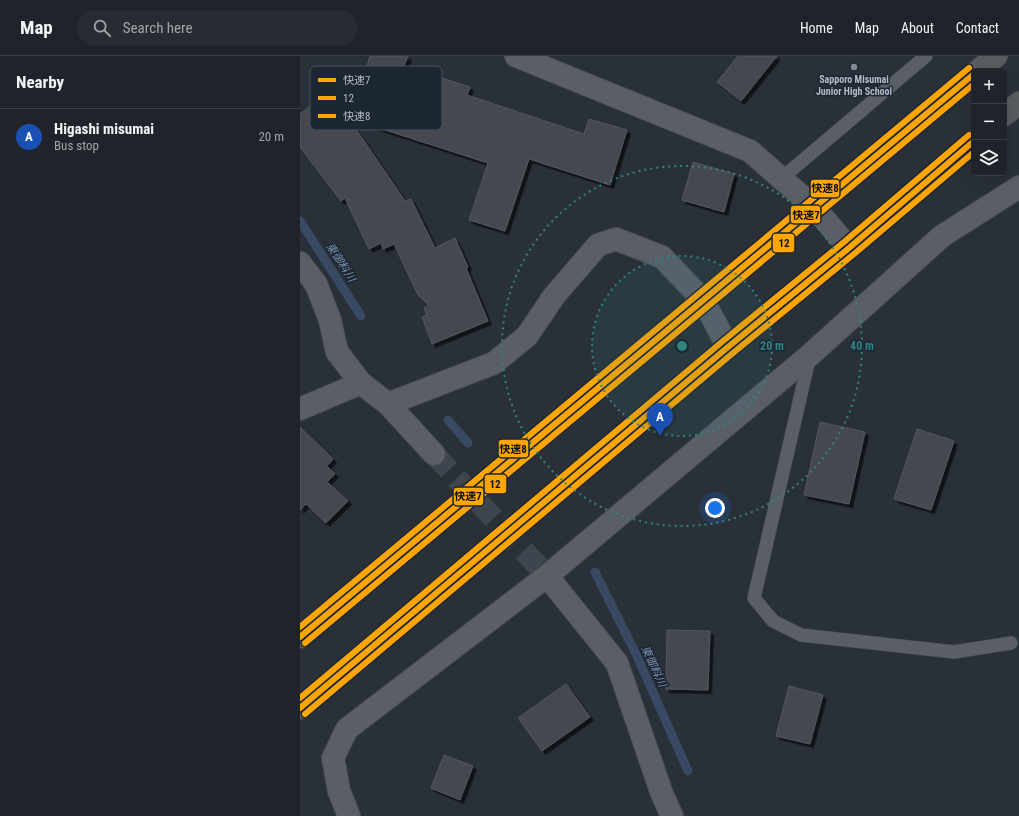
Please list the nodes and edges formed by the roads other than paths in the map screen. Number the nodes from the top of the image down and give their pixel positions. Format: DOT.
graph roads {
  1 [pos="516,56"];
  2 [pos="926,56"];
  3 [pos="996,56"];
  4 [pos="982,68"];
  5 [pos="971,76"];
  6 [pos="1019,103"];
  7 [pos="1007,113"];
  8 [pos="971,144"];
  9 [pos="782,178"];
  10 [pos="1019,187"];
  11 [pos="814,207"];
  12 [pos="849,248"];
  13 [pos="300,263"];
  14 [pos="703,300"];
  15 [pos="728,347"];
  16 [pos="810,355"];
  17 [pos="361,383"];
  18 [pos="388,404"];
  19 [pos="300,409"];
  20 [pos="434,454"];
  21 [pos="547,576"];
  22 [pos="300,637"];
  23 [pos="1011,643"];
  24 [pos="300,708"];
  25 [pos="350,816"];
  26 [pos="672,816"];
  1 -- 9 [label="street"];
  2 -- 9 [label="lane"];
  3 -- 4 [label="highway"];
  5 -- 11 [label="highway"];
  6 -- 7 [label="highway"];
  8 -- 12 [label="highway"];
  9 -- 11 [label="street"];
  10 -- 16 [label="street"];
  11 -- 12 [label="street"];
  11 -- 14 [label="highway"];
  12 -- 15 [label="highway"];
  13 -- 17 [label="street"];
  14 -- 15 [label="street"];
  14 -- 18 [label="street"];
  14 -- 22 [label="highway"];
  15 -- 24 [label="highway"];
  16 -- 21 [label="street"];
  16 -- 23 [label="lane"];
  17 -- 18 [label="street"];
  17 -- 19 [label="street"];
  18 -- 20 [label="street"];
  21 -- 25 [label="street"];
  21 -- 26 [label="street"];
}
